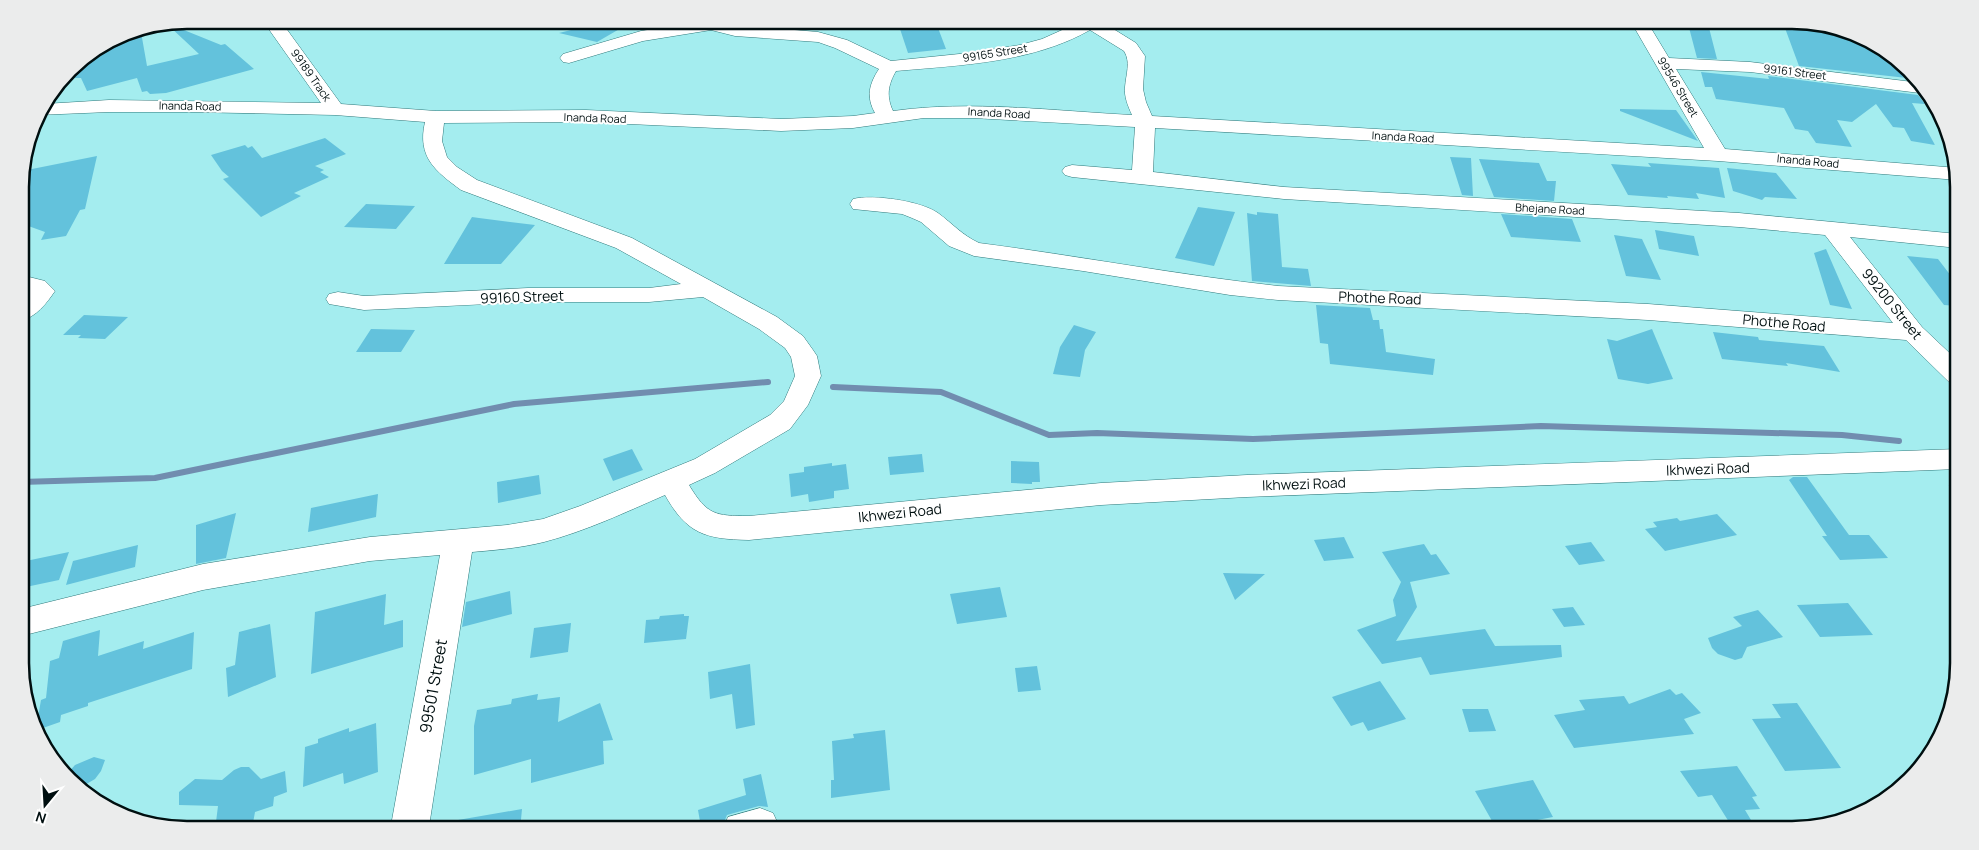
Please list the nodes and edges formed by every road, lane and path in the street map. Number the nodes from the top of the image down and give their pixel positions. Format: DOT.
graph roads {
  1 [pos="280,29"];
  2 [pos="674,29"];
  3 [pos="731,29"];
  4 [pos="1076,29"];
  5 [pos="1103,29"];
  6 [pos="1643,29"];
  7 [pos="568,58"];
  8 [pos="1663,62"];
  9 [pos="890,66"];
  10 [pos="1914,88"];
  11 [pos="335,109"];
  12 [pos="49,110"];
  13 [pos="436,117"];
  14 [pos="887,117"];
  15 [pos="1145,122"];
  16 [pos="1718,155"];
  17 [pos="1072,171"];
  18 [pos="1949,173"];
  19 [pos="1142,177"];
  20 [pos="861,204"];
  21 [pos="1831,228"];
  22 [pos="1950,240"];
  23 [pos="29,284"];
  24 [pos="706,289"];
  25 [pos="338,299"];
  26 [pos="29,307"];
  27 [pos="1913,333"];
  28 [pos="1950,368"];
  29 [pos="1950,459"];
  30 [pos="672,481"];
  31 [pos="458,542"];
  32 [pos="29,621"];
  33 [pos="411,821"];
  1 -- 11 [label="street, 99189 Track"];
  2 -- 7 [label="street, 99165 Street"];
  3 -- 9 [label="street, 99165 Street"];
  4 -- 9 [label="street, 99165 Street"];
  5 -- 15 [label="street"];
  6 -- 8 [label="street, 99546 Street"];
  8 -- 10 [label="street, 99161 Street"];
  8 -- 16 [label="street, 99546 Street"];
  9 -- 14 [label="street"];
  11 -- 12 [label="street, Inanda Road"];
  11 -- 13 [label="street, Inanda Road"];
  13 -- 14 [label="street, Inanda Road"];
  13 -- 24 [label="street"];
  14 -- 15 [label="street, Inanda Road"];
  15 -- 16 [label="street, Inanda Road"];
  15 -- 19 [label="street"];
  16 -- 18 [label="street, Inanda Road"];
  17 -- 19 [label="street, Bhejane Road"];
  19 -- 21 [label="street, Bhejane Road"];
  20 -- 27 [label="street, Phothe Road"];
  21 -- 22 [label="street, Bhejane Road"];
  21 -- 27 [label="street, 99200 Street"];
  23 -- 26 [label="street"];
  24 -- 25 [label="street, 99160 Street"];
  24 -- 30 [label="street"];
  27 -- 28 [label="street, 99200 Street"];
  29 -- 30 [label="street, Ikhwezi Road"];
  30 -- 31 [label="street"];
  31 -- 32 [label="street"];
  31 -- 33 [label="street, 99501 Street"];
}
